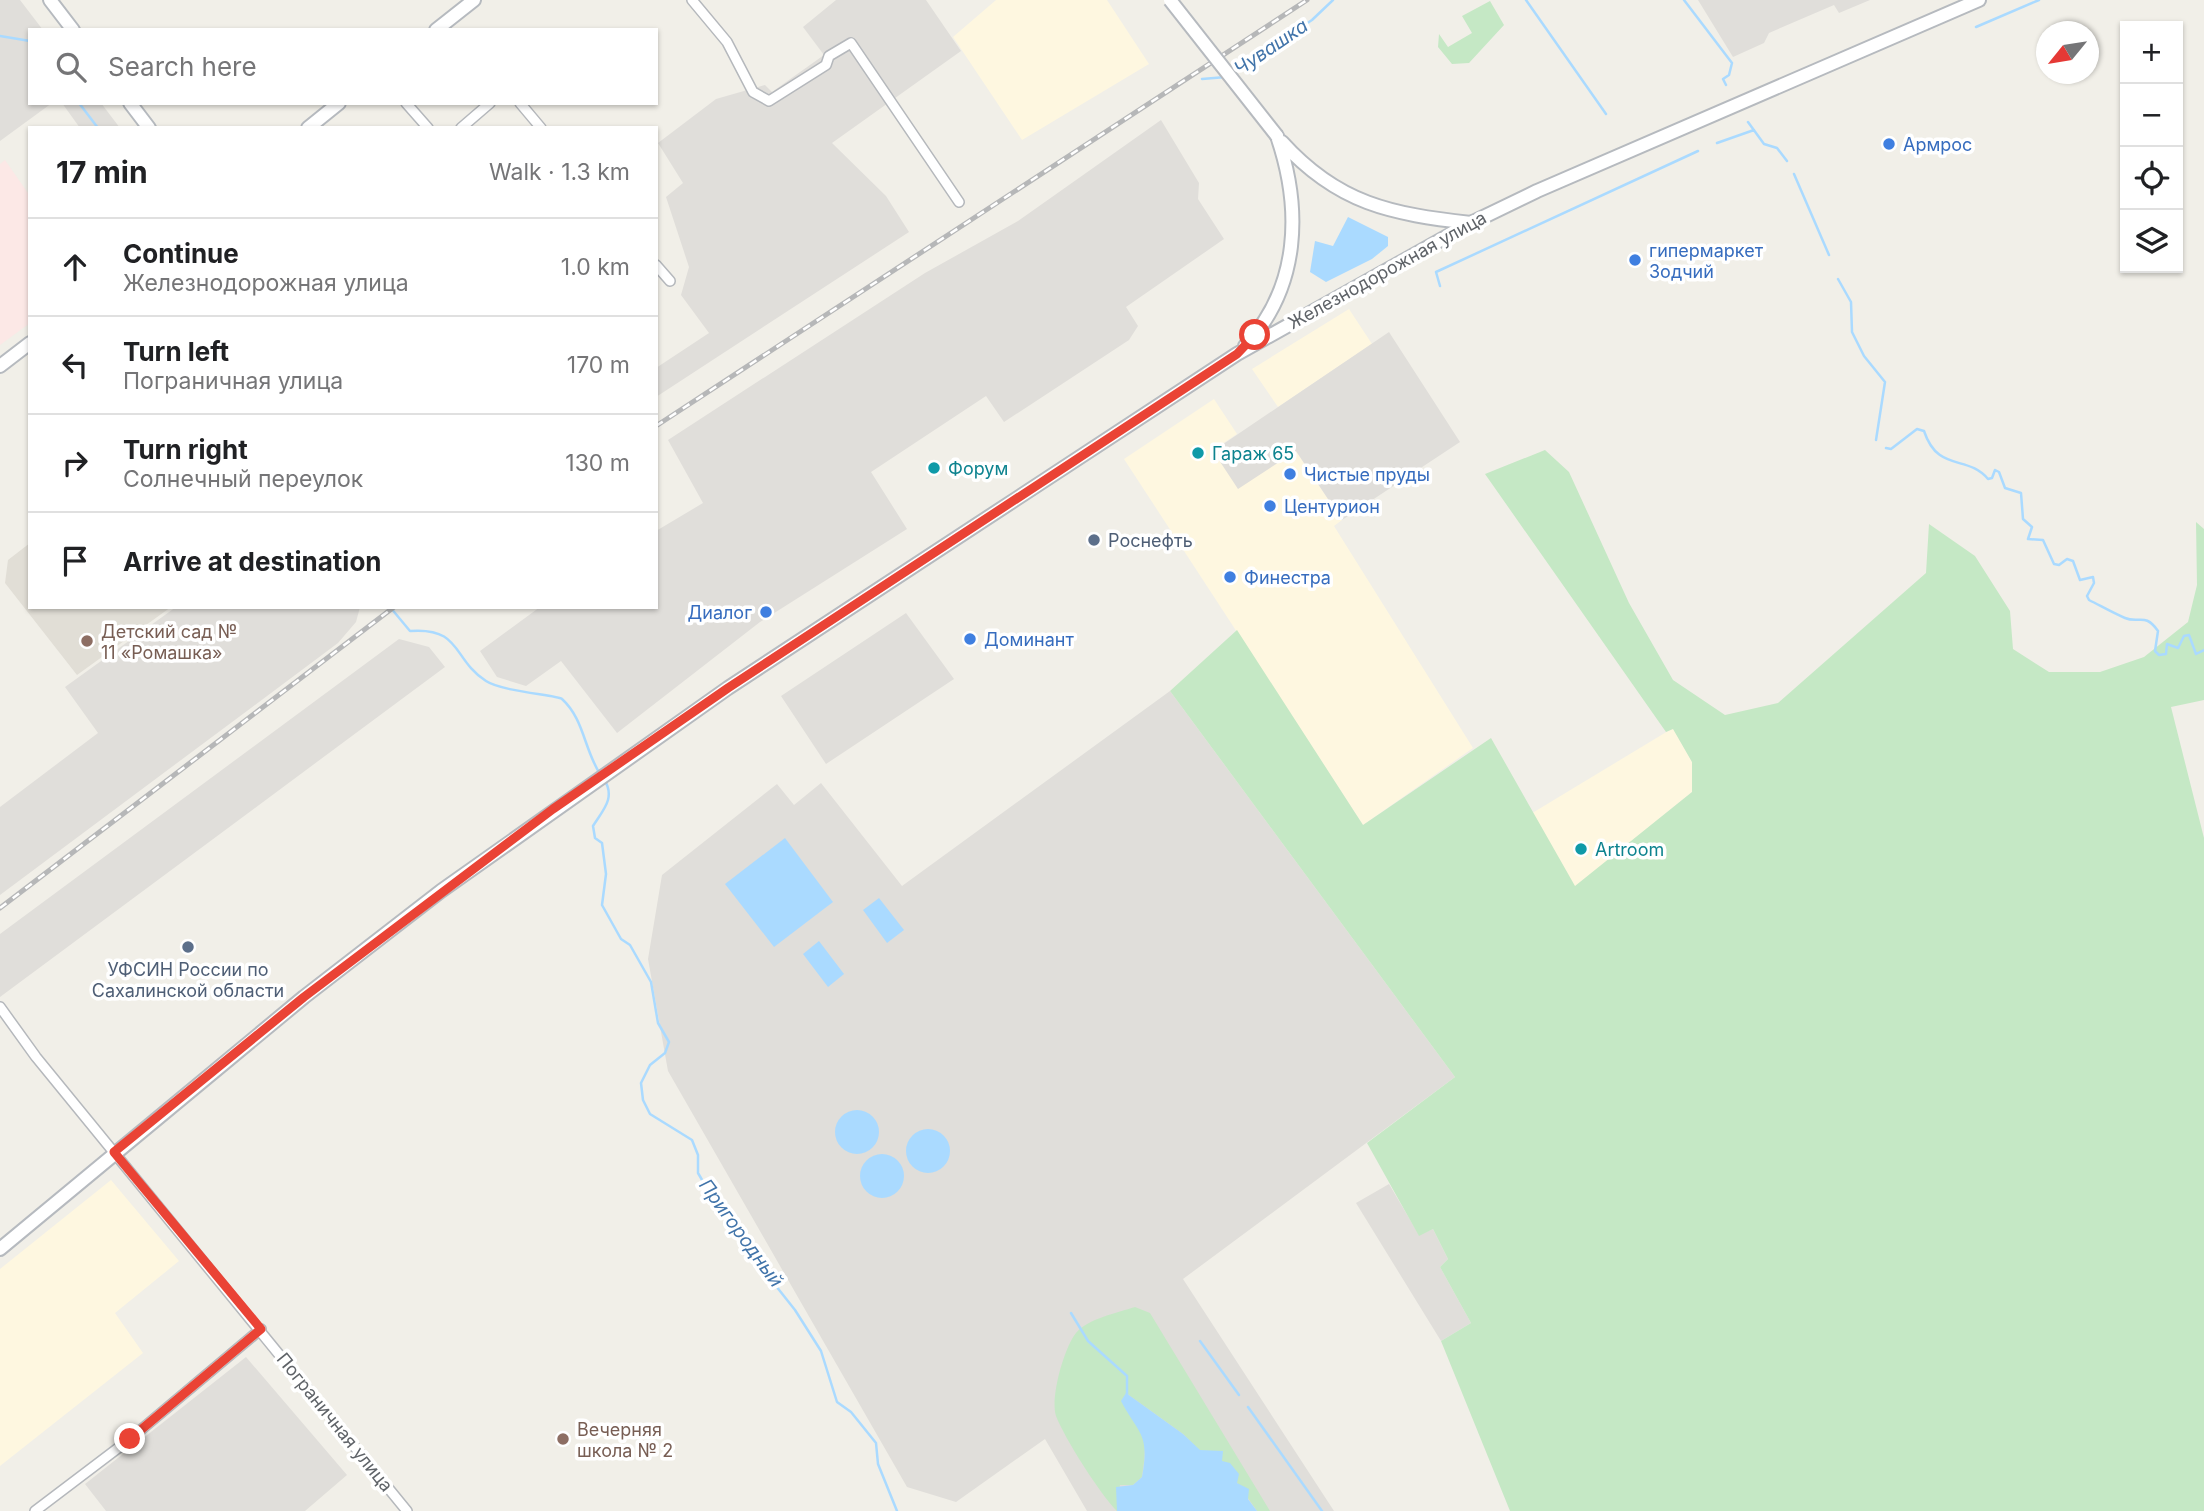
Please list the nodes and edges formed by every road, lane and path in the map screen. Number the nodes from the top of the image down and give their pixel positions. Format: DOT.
graph roads {
  1 [pos="50,0"];
  2 [pos="474,0"];
  3 [pos="692,0"];
  4 [pos="1170,0"];
  5 [pos="1979,0"];
  6 [pos="71,28"];
  7 [pos="439,28"];
  8 [pos="132,105"];
  9 [pos="337,105"];
  10 [pos="408,105"];
  11 [pos="488,105"];
  12 [pos="522,105"];
  13 [pos="147,126"];
  14 [pos="311,126"];
  15 [pos="426,126"];
  16 [pos="463,126"];
  17 [pos="539,126"];
  18 [pos="1277,136"];
  19 [pos="959,202"];
  20 [pos="1471,223"];
  21 [pos="658,267"];
  22 [pos="670,281"];
  23 [pos="28,345"];
  24 [pos="1237,354"];
  25 [pos="0,366"];
  26 [pos="0,1007"];
  27 [pos="114,1152"];
  28 [pos="0,1250"];
  29 [pos="261,1329"];
  30 [pos="35,1511"];
  31 [pos="407,1511"];
  1 -- 6 [label="main road"];
  2 -- 7 [label="main road"];
  3 -- 19 [label="street"];
  4 -- 18 [label="main road, bridge"];
  5 -- 20 [label="main road, Железнодорожная улица"];
  8 -- 13 [label="main road"];
  9 -- 14 [label="main road"];
  10 -- 15 [label="street"];
  11 -- 16 [label="street"];
  12 -- 17 [label="street"];
  18 -- 20 [label="main road"];
  18 -- 24 [label="main road"];
  20 -- 24 [label="main road, Железнодорожная улица"];
  21 -- 22 [label="street"];
  23 -- 25 [label="main road"];
  24 -- 27 [label="main road, Железнодорожная улица"];
  26 -- 27 [label="street, Пограничная улица"];
  27 -- 28 [label="main road, Железнодорожная улица"];
  27 -- 29 [label="street, Пограничная улица"];
  29 -- 30 [label="street"];
  29 -- 31 [label="street, Пограничная улица"];
}
